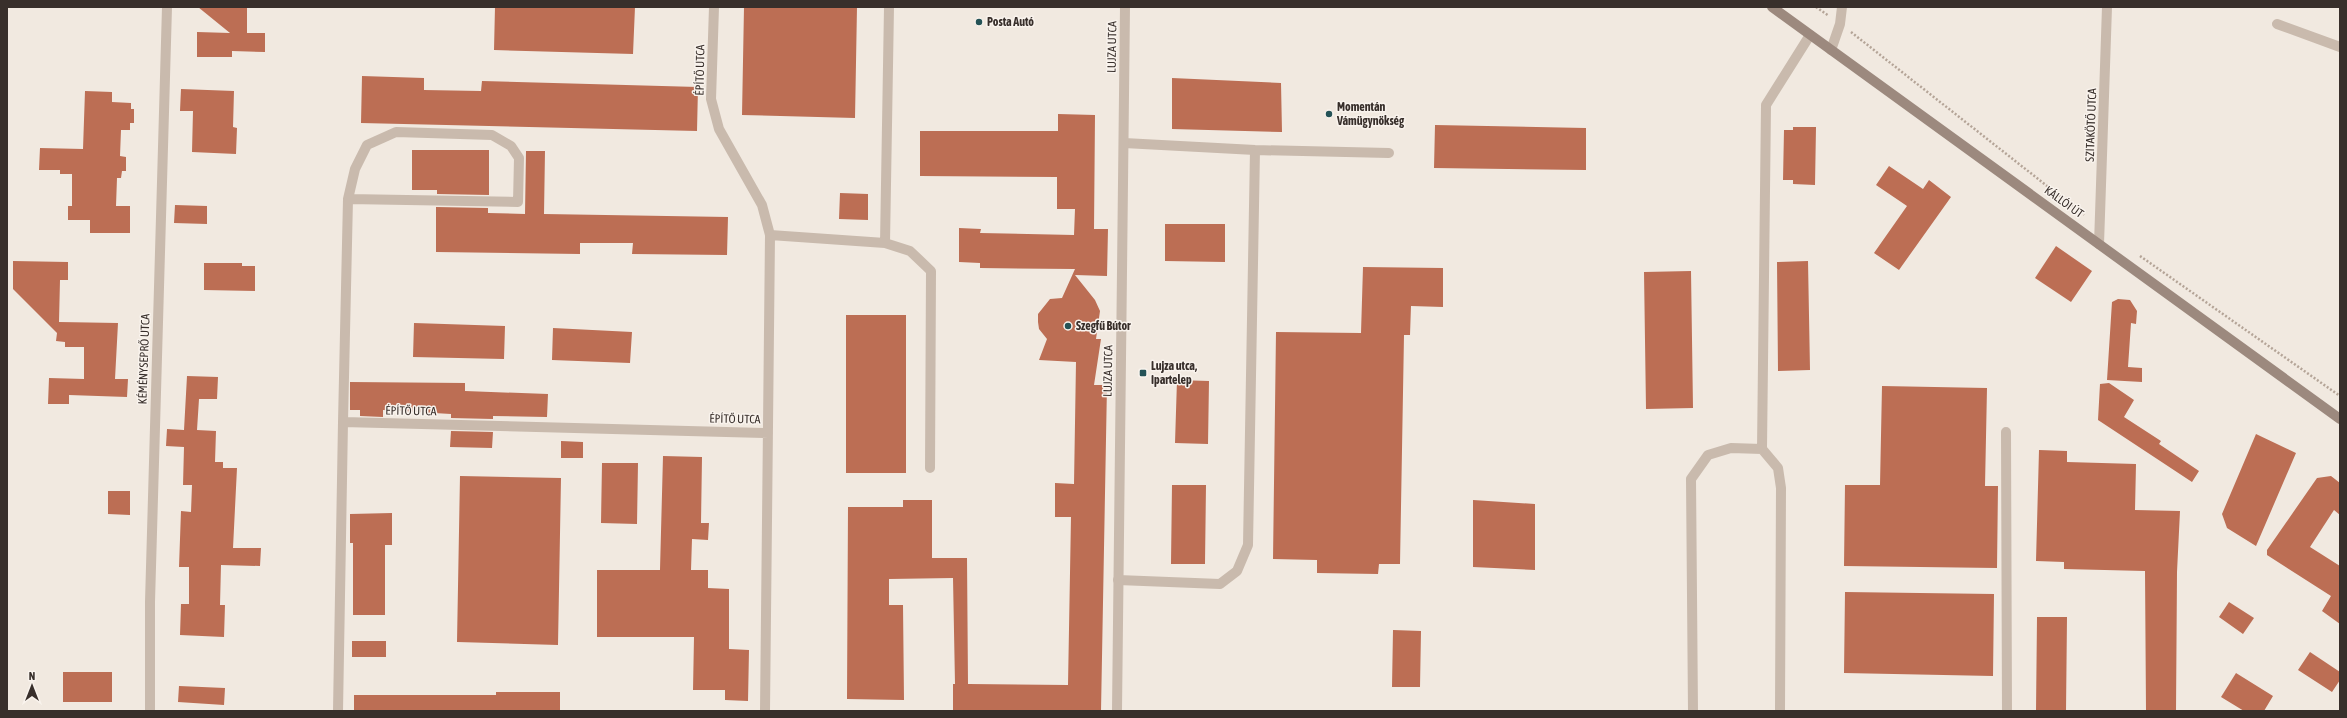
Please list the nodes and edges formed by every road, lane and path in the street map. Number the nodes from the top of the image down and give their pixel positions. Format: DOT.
graph roads {
  1 [pos="167,7"];
  2 [pos="714,7"];
  3 [pos="889,7"];
  4 [pos="1125,7"];
  5 [pos="1772,7"];
  6 [pos="1816,7"];
  7 [pos="1842,7"];
  8 [pos="2107,7"];
  9 [pos="1840,24"];
  10 [pos="2277,24"];
  11 [pos="1810,35"];
  12 [pos="2340,47"];
  13 [pos="1831,50"];
  14 [pos="1124,143"];
  15 [pos="1255,150"];
  16 [pos="1389,153"];
  17 [pos="348,199"];
  18 [pos="2101,228"];
  19 [pos="770,235"];
  20 [pos="885,243"];
  21 [pos="2099,244"];
  22 [pos="2133,251"];
  23 [pos="2340,396"];
  24 [pos="2340,419"];
  25 [pos="343,422"];
  26 [pos="2006,432"];
  27 [pos="768,433"];
  28 [pos="1762,449"];
  29 [pos="930,468"];
  30 [pos="1118,580"];
  31 [pos="150,711"];
  32 [pos="338,711"];
  33 [pos="765,711"];
  34 [pos="1117,711"];
  35 [pos="1693,711"];
  36 [pos="1780,711"];
  37 [pos="2007,711"];
  1 -- 31 [label="street, KÉMÉNYSEPRŐ UTCA"];
  2 -- 19 [label="street, ÉPÍTŐ UTCA"];
  3 -- 20 [label="street"];
  4 -- 14 [label="street, LUJZA UTCA"];
  5 -- 11 [label="main road, KÁLLÓI ÚT"];
  6 -- 9 [label="path"];
  7 -- 9 [label="street"];
  8 -- 18 [label="street, SZITAKÖTŐ UTCA"];
  9 -- 13 [label="street"];
  9 -- 18 [label="path"];
  10 -- 12 [label="street"];
  11 -- 13 [label="main road, KÁLLÓI ÚT"];
  11 -- 28 [label="street"];
  13 -- 21 [label="main road, KÁLLÓI ÚT"];
  14 -- 15 [label="street"];
  14 -- 30 [label="street, LUJZA UTCA"];
  15 -- 16 [label="street"];
  15 -- 30 [label="street"];
  17 -- 17 [label="street"];
  17 -- 25 [label="street"];
  18 -- 21 [label="street, SZITAKÖTŐ UTCA"];
  19 -- 20 [label="street"];
  19 -- 27 [label="street, ÉPÍTŐ UTCA"];
  20 -- 29 [label="street"];
  21 -- 24 [label="main road, KÁLLÓI ÚT"];
  22 -- 23 [label="path"];
  25 -- 27 [label="street, ÉPÍTŐ UTCA"];
  25 -- 32 [label="street"];
  26 -- 37 [label="street"];
  27 -- 33 [label="street, ÉPÍTŐ UTCA"];
  28 -- 35 [label="street"];
  28 -- 36 [label="street"];
  30 -- 34 [label="street, LUJZA UTCA"];
}
